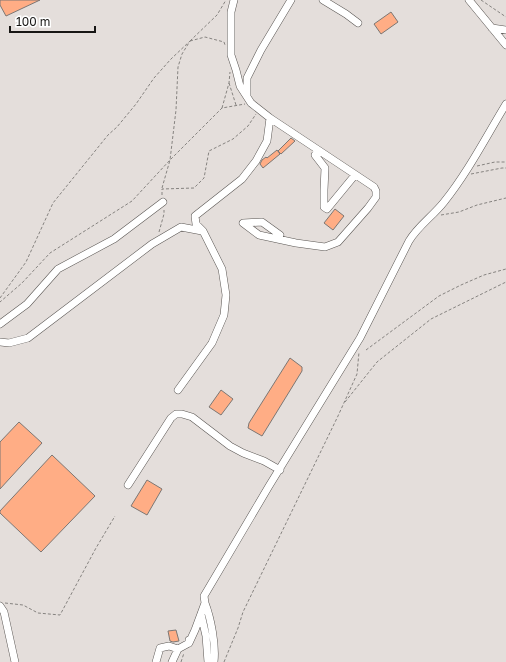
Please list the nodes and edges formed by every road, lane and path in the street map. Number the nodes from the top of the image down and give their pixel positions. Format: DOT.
graph roads {
  1 [pos="226,0"];
  2 [pos="234,0"];
  3 [pos="291,0"];
  4 [pos="323,0"];
  5 [pos="469,0"];
  6 [pos="481,0"];
  7 [pos="506,17"];
  8 [pos="358,23"];
  9 [pos="492,28"];
  10 [pos="506,30"];
  11 [pos="190,41"];
  12 [pos="506,45"];
  13 [pos="231,56"];
  14 [pos="230,69"];
  15 [pos="229,83"];
  16 [pos="249,100"];
  17 [pos="506,104"];
  18 [pos="236,105"];
  19 [pos="222,108"];
  20 [pos="259,109"];
  21 [pos="498,117"];
  22 [pos="270,118"];
  23 [pos="506,121"];
  24 [pos="318,150"];
  25 [pos="170,160"];
  26 [pos="506,162"];
  27 [pos="506,168"];
  28 [pos="467,169"];
  29 [pos="355,175"];
  30 [pos="463,177"];
  31 [pos="162,189"];
  32 [pos="506,198"];
  33 [pos="163,202"];
  34 [pos="431,216"];
  35 [pos="203,231"];
  36 [pos="280,235"];
  37 [pos="156,242"];
  38 [pos="506,268"];
  39 [pos="506,282"];
  40 [pos="0,298"];
  41 [pos="0,302"];
  42 [pos="0,324"];
  43 [pos="0,342"];
  44 [pos="366,350"];
  45 [pos="359,353"];
  46 [pos="178,390"];
  47 [pos="344,404"];
  48 [pos="280,470"];
  49 [pos="128,485"];
  50 [pos="115,516"];
  51 [pos="205,603"];
  52 [pos="2,604"];
  53 [pos="201,614"];
  54 [pos="193,622"];
  55 [pos="189,643"];
  56 [pos="178,649"];
  57 [pos="15,662"];
  58 [pos="156,662"];
  59 [pos="172,662"];
  60 [pos="208,662"];
  61 [pos="214,662"];
  62 [pos="224,662"];
  1 -- 11 [label="path"];
  2 -- 13 [label="street"];
  3 -- 16 [label="street"];
  4 -- 8 [label="street"];
  5 -- 9 [label="street"];
  6 -- 7 [label="path"];
  9 -- 10 [label="street"];
  9 -- 12 [label="street"];
  11 -- 13 [label="path"];
  11 -- 25 [label="path"];
  11 -- 40 [label="path"];
  13 -- 16 [label="street"];
  14 -- 15 [label="path"];
  15 -- 18 [label="path"];
  15 -- 19 [label="path"];
  16 -- 18 [label="path"];
  16 -- 20 [label="street"];
  17 -- 21 [label="street"];
  18 -- 19 [label="path"];
  19 -- 25 [label="path"];
  20 -- 22 [label="street"];
  20 -- 31 [label="path"];
  21 -- 23 [label="street"];
  21 -- 28 [label="street"];
  22 -- 24 [label="street"];
  22 -- 35 [label="street"];
  24 -- 29 [label="street"];
  24 -- 29 [label="street"];
  25 -- 31 [label="path"];
  25 -- 41 [label="path"];
  26 -- 28 [label="path"];
  27 -- 30 [label="path"];
  28 -- 30 [label="street"];
  29 -- 36 [label="street"];
  30 -- 34 [label="street"];
  31 -- 33 [label="path"];
  32 -- 34 [label="path"];
  33 -- 37 [label="path"];
  33 -- 42 [label="street"];
  34 -- 48 [label="street"];
  35 -- 37 [label="street"];
  35 -- 46 [label="street"];
  37 -- 43 [label="street"];
  38 -- 44 [label="path"];
  39 -- 47 [label="path"];
  45 -- 47 [label="path"];
  47 -- 62 [label="path"];
  48 -- 49 [label="street"];
  48 -- 51 [label="street"];
  50 -- 52 [label="path"];
  51 -- 53 [label="street"];
  51 -- 61 [label="street"];
  52 -- 57 [label="street"];
  53 -- 55 [label="street"];
  53 -- 60 [label="street"];
  54 -- 55 [label="street"];
  55 -- 56 [label="street"];
  56 -- 58 [label="street"];
  56 -- 59 [label="street"];
}
